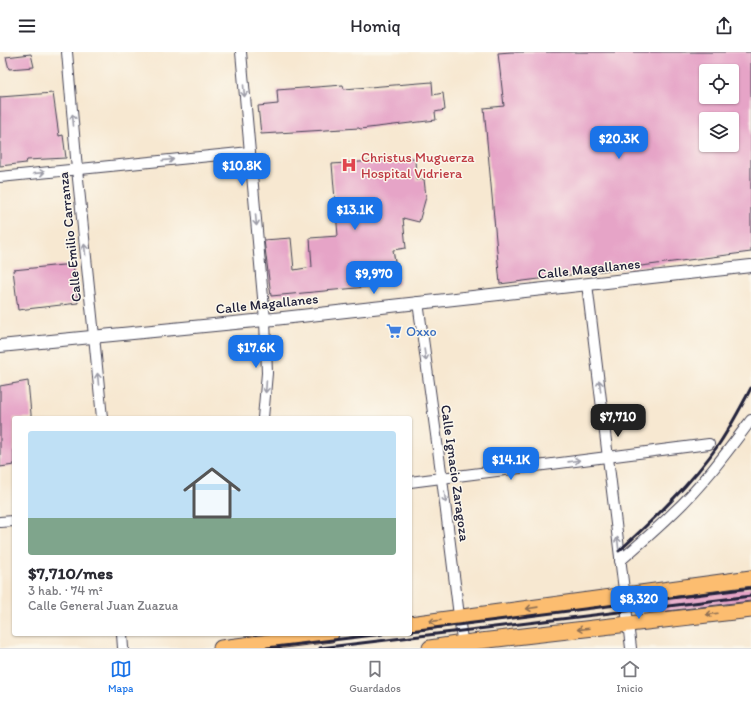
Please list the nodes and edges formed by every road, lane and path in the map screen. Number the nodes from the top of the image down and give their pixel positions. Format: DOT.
graph roads {
  1 [pos="67,52"];
  2 [pos="241,52"];
  3 [pos="250,152"];
  4 [pos="77,169"];
  5 [pos="0,177"];
  6 [pos="751,266"];
  7 [pos="588,284"];
  8 [pos="418,302"];
  9 [pos="265,320"];
  10 [pos="94,336"];
  11 [pos="0,346"];
  12 [pos="102,416"];
  13 [pos="263,416"];
  14 [pos="751,420"];
  15 [pos="709,444"];
  16 [pos="609,457"];
  17 [pos="442,479"];
  18 [pos="412,482"];
  19 [pos="12,521"];
  20 [pos="0,522"];
  21 [pos="620,561"];
  22 [pos="751,578"];
  23 [pos="625,596"];
  24 [pos="751,610"];
  25 [pos="460,618"];
  26 [pos="412,624"];
  27 [pos="628,624"];
  28 [pos="122,636"];
  29 [pos="318,636"];
  30 [pos="285,641"];
  31 [pos="463,646"];
  32 [pos="123,648"];
  33 [pos="221,648"];
  34 [pos="430,648"];
  35 [pos="631,648"];
  4 -- 1 [label="street, Calle Emilio Carranza, one-way"];
  2 -- 3 [label="street, one-way"];
  4 -- 3 [label="street, one-way"];
  3 -- 9 [label="street, one-way"];
  5 -- 4 [label="street, one-way"];
  10 -- 4 [label="street, Calle Emilio Carranza, one-way"];
  6 -- 7 [label="street, Calle Magallanes"];
  7 -- 8 [label="street, Calle Magallanes"];
  16 -- 7 [label="street, one-way"];
  8 -- 9 [label="street, Calle Magallanes"];
  8 -- 17 [label="street, Calle Ignacio Zaragoza, one-way"];
  9 -- 10 [label="street, Calle Magallanes"];
  9 -- 13 [label="street, one-way"];
  10 -- 11 [label="street, Calle Magallanes"];
  12 -- 10 [label="street, Calle Emilio Carranza, one-way"];
  14 -- 21 [label="street"];
  15 -- 16 [label="street"];
  17 -- 16 [label="street, one-way"];
  21 -- 16 [label="street, one-way"];
  17 -- 18 [label="street"];
  17 -- 25 [label="street, Calle Ignacio Zaragoza, one-way"];
  19 -- 20 [label="street"];
  21 -- 23 [label="street"];
  22 -- 23 [label="main road"];
  23 -- 25 [label="main road, one-way"];
  23 -- 27 [label="street"];
  24 -- 27 [label="main road, one-way"];
  25 -- 26 [label="main road, one-way"];
  25 -- 31 [label="street, Calle Ignacio Zaragoza"];
  27 -- 31 [label="main road, one-way"];
  27 -- 35 [label="street"];
  28 -- 32 [label="street"];
  29 -- 30 [label="main road"];
  30 -- 33 [label="main road"];
  31 -- 34 [label="main road"];
}
